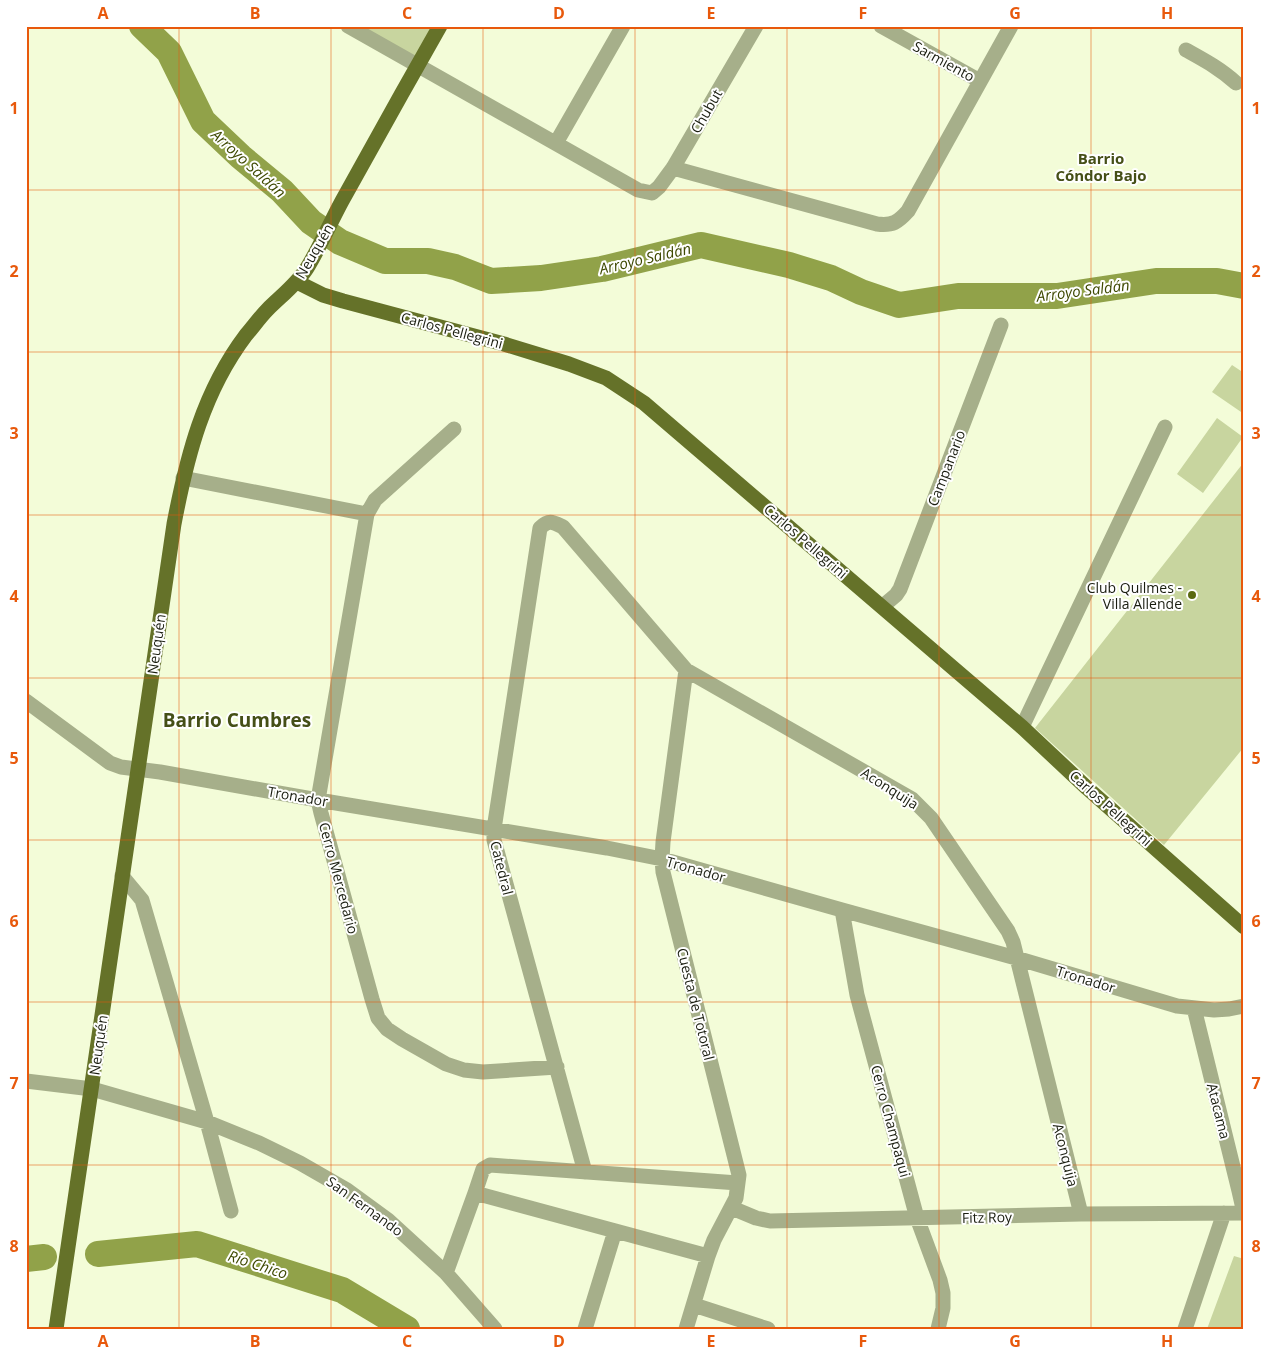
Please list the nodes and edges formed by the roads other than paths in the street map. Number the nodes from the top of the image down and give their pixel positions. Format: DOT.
graph roads {
  1 [pos="348,26"];
  2 [pos="440,26"];
  3 [pos="623,26"];
  4 [pos="756,26"];
  5 [pos="881,26"];
  6 [pos="1011,26"];
  7 [pos="1186,50"];
  8 [pos="418,65"];
  9 [pos="980,80"];
  10 [pos="1236,83"];
  11 [pos="556,143"];
  12 [pos="673,168"];
  13 [pos="296,282"];
  14 [pos="1001,325"];
  15 [pos="1165,427"];
  16 [pos="454,429"];
  17 [pos="183,478"];
  18 [pos="367,514"];
  19 [pos="540,528"];
  20 [pos="883,606"];
  21 [pos="686,670"];
  22 [pos="26,701"];
  23 [pos="1022,727"];
  24 [pos="138,769"];
  25 [pos="318,800"];
  26 [pos="494,829"];
  27 [pos="662,859"];
  28 [pos="122,876"];
  29 [pos="842,910"];
  30 [pos="1244,927"];
  31 [pos="1016,958"];
  32 [pos="1244,1006"];
  33 [pos="1194,1008"];
  34 [pos="557,1067"];
  35 [pos="26,1081"];
  36 [pos="92,1089"];
  37 [pos="207,1122"];
  38 [pos="585,1172"];
  39 [pos="738,1182"];
  40 [pos="475,1192"];
  41 [pos="732,1208"];
  42 [pos="231,1211"];
  43 [pos="1224,1213"];
  44 [pos="1244,1213"];
  45 [pos="1081,1214"];
  46 [pos="917,1218"];
  47 [pos="615,1231"];
  48 [pos="708,1256"];
  49 [pos="446,1273"];
  50 [pos="694,1305"];
  51 [pos="56,1329"];
  52 [pos="495,1329"];
  53 [pos="585,1329"];
  54 [pos="686,1329"];
  55 [pos="768,1329"];
  56 [pos="938,1329"];
  57 [pos="1185,1329"];
  1 -- 8 [label="street"];
  2 -- 8 [label="main road, Neuquén"];
  3 -- 11 [label="street"];
  4 -- 12 [label="street, Chubut"];
  5 -- 9 [label="street, Sarmiento"];
  6 -- 9 [label="street"];
  7 -- 10 [label="street"];
  8 -- 11 [label="street"];
  8 -- 13 [label="main road, Neuquén"];
  9 -- 12 [label="street"];
  11 -- 12 [label="street, Chubut"];
  13 -- 17 [label="main road, Neuquén"];
  13 -- 20 [label="main road, Carlos Pellegrini"];
  14 -- 20 [label="street, Campanario"];
  15 -- 23 [label="street"];
  16 -- 18 [label="street"];
  17 -- 18 [label="street"];
  17 -- 24 [label="main road, Neuquén"];
  18 -- 25 [label="street, Cerro Mercedario"];
  19 -- 21 [label="street, Aconquija"];
  19 -- 26 [label="street, Catedral"];
  20 -- 23 [label="main road, Carlos Pellegrini"];
  21 -- 27 [label="street, Cuesta de Totoral"];
  21 -- 31 [label="street, Aconquija"];
  22 -- 24 [label="street, Tronador"];
  23 -- 30 [label="main road, Carlos Pellegrini"];
  24 -- 25 [label="street, Tronador"];
  24 -- 28 [label="main road, Neuquén"];
  25 -- 26 [label="street, Tronador"];
  25 -- 34 [label="street, Cerro Mercedario"];
  26 -- 27 [label="street, Tronador"];
  26 -- 34 [label="street, Catedral"];
  27 -- 29 [label="street, Tronador"];
  27 -- 39 [label="street, Cuesta de Totoral"];
  28 -- 36 [label="main road, Neuquén"];
  28 -- 37 [label="street"];
  29 -- 31 [label="street, Tronador"];
  29 -- 46 [label="street, Cerro Champaqui"];
  31 -- 33 [label="street, Tronador"];
  31 -- 45 [label="street, Aconquija"];
  32 -- 33 [label="street, Tronador"];
  33 -- 44 [label="street, Atacama"];
  34 -- 38 [label="street, Catedral"];
  35 -- 36 [label="street, San Fernando"];
  36 -- 37 [label="street, San Fernando"];
  36 -- 51 [label="main road, Neuquén"];
  37 -- 42 [label="street"];
  37 -- 49 [label="street, San Fernando"];
  38 -- 39 [label="street"];
  38 -- 40 [label="street"];
  39 -- 41 [label="street, Cuesta de Totoral"];
  40 -- 47 [label="street"];
  40 -- 49 [label="street"];
  41 -- 46 [label="street, Fitz Roy"];
  41 -- 48 [label="street, Cuesta de Totoral"];
  43 -- 44 [label="street, Fitz Roy"];
  43 -- 45 [label="street, Fitz Roy"];
  43 -- 57 [label="street"];
  45 -- 46 [label="street, Fitz Roy"];
  46 -- 56 [label="street, Cerro Champaqui"];
  47 -- 48 [label="street"];
  47 -- 53 [label="street"];
  48 -- 50 [label="street, Cuesta de Totoral"];
  49 -- 52 [label="street, San Fernando"];
  50 -- 54 [label="street, Cuesta de Totoral"];
  50 -- 55 [label="street"];
}
